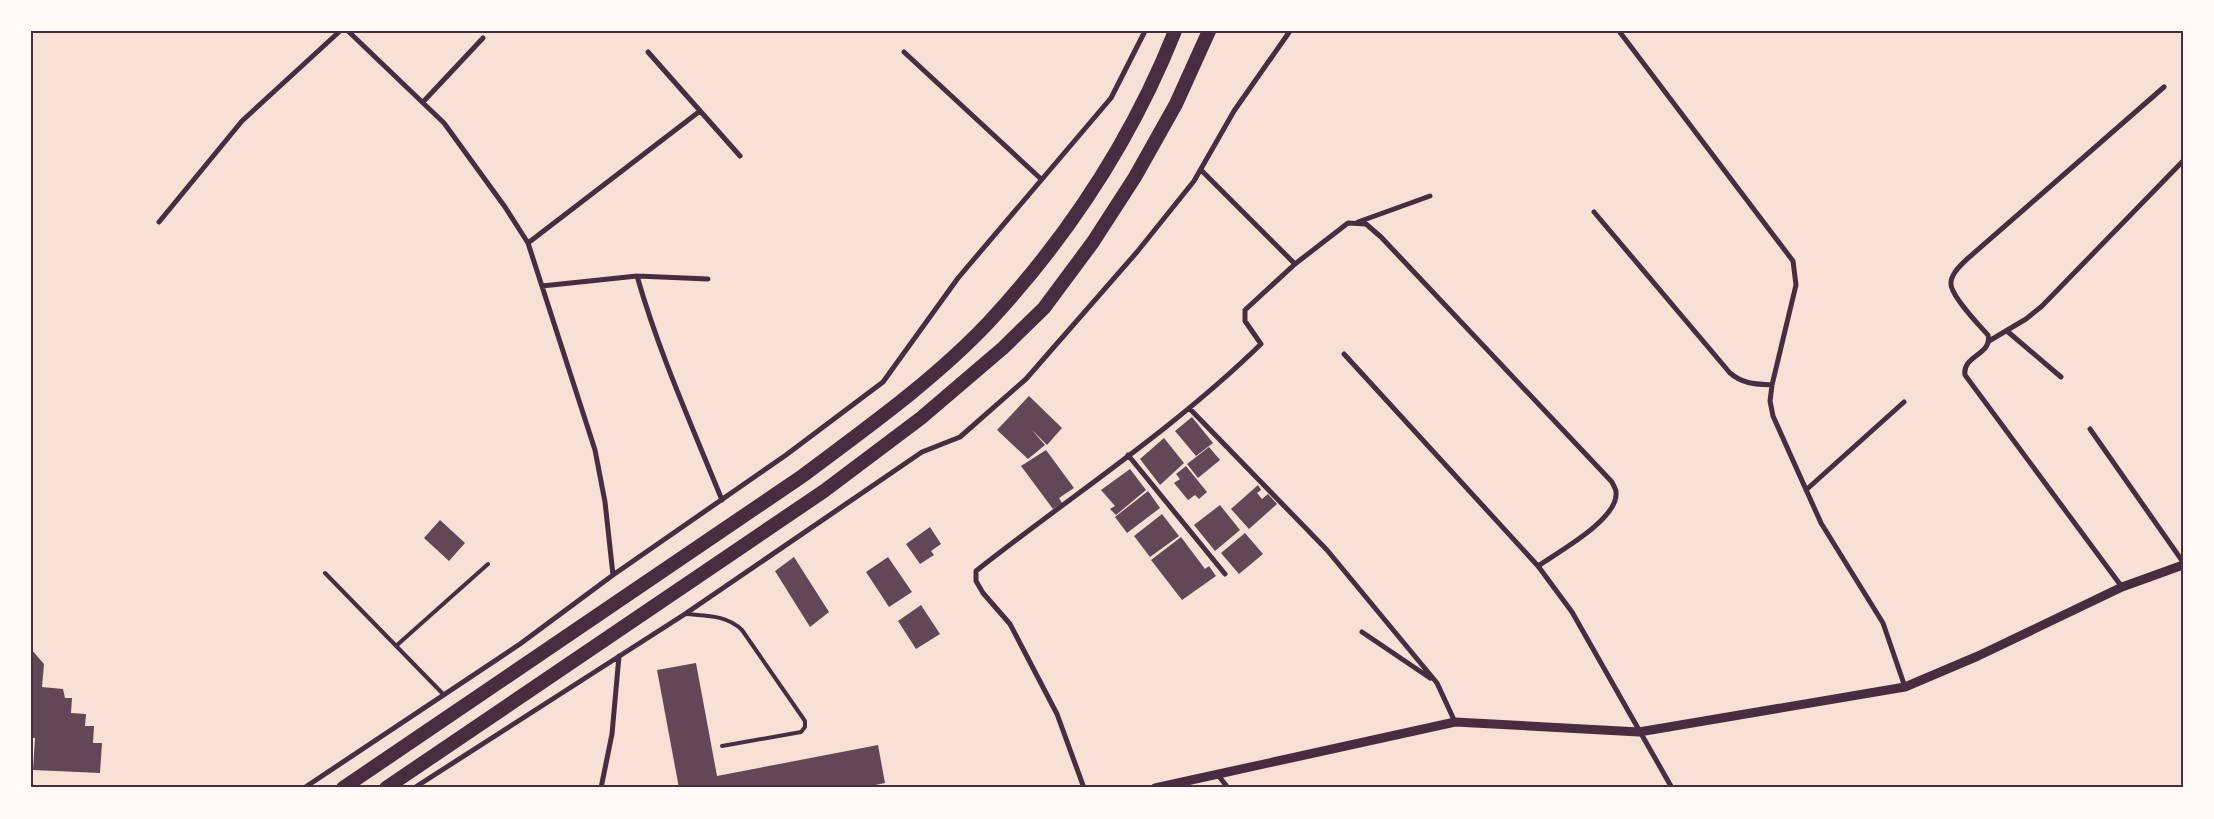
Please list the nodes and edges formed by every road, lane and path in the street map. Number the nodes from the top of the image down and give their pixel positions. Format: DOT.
graph roads {
  1 [pos="340,31"];
  2 [pos="348,31"];
  3 [pos="1145,31"];
  4 [pos="1209,31"];
  5 [pos="1290,31"];
  6 [pos="1619,31"];
  7 [pos="1174,34"];
  8 [pos="483,38"];
  9 [pos="648,52"];
  10 [pos="904,52"];
  11 [pos="2164,87"];
  12 [pos="423,102"];
  13 [pos="700,111"];
  14 [pos="740,156"];
  15 [pos="2183,161"];
  16 [pos="1201,170"];
  17 [pos="1041,179"];
  18 [pos="1430,196"];
  19 [pos="1594,212"];
  20 [pos="159,222"];
  21 [pos="1357,222"];
  22 [pos="528,243"];
  23 [pos="1295,264"];
  24 [pos="637,276"];
  25 [pos="708,278"];
  26 [pos="542,286"];
  27 [pos="2007,331"];
  28 [pos="1989,342"];
  29 [pos="1344,354"];
  30 [pos="2061,377"];
  31 [pos="1772,385"];
  32 [pos="1904,402"];
  33 [pos="1189,408"];
  34 [pos="2090,429"];
  35 [pos="1128,456"];
  36 [pos="1806,490"];
  37 [pos="722,500"];
  38 [pos="488,564"];
  39 [pos="2183,564"];
  40 [pos="1538,566"];
  41 [pos="325,573"];
  42 [pos="1225,574"];
  43 [pos="613,575"];
  44 [pos="2122,587"];
  45 [pos="685,614"];
  46 [pos="1362,632"];
  47 [pos="396,646"];
  48 [pos="619,656"];
  49 [pos="1437,683"];
  50 [pos="1905,687"];
  51 [pos="444,695"];
  52 [pos="1455,722"];
  53 [pos="1639,732"];
  54 [pos="722,746"];
  55 [pos="1218,775"];
  56 [pos="304,788"];
  57 [pos="343,788"];
  58 [pos="386,788"];
  59 [pos="414,788"];
  60 [pos="601,788"];
  61 [pos="1084,788"];
  62 [pos="1155,788"];
  63 [pos="1228,788"];
  64 [pos="1672,788"];
  1 -- 20 [label="street"];
  2 -- 12 [label="street"];
  3 -- 17 [label="street"];
  4 -- 58 [label="highway"];
  5 -- 16 [label="street"];
  6 -- 31 [label="street"];
  7 -- 57 [label="highway"];
  8 -- 12 [label="street"];
  9 -- 13 [label="street"];
  10 -- 17 [label="street"];
  11 -- 28 [label="street"];
  12 -- 22 [label="street"];
  13 -- 14 [label="street"];
  13 -- 22 [label="street"];
  15 -- 27 [label="street"];
  16 -- 23 [label="street"];
  16 -- 45 [label="street"];
  17 -- 37 [label="street"];
  18 -- 21 [label="street"];
  19 -- 31 [label="street"];
  21 -- 23 [label="street"];
  21 -- 40 [label="street"];
  22 -- 26 [label="street"];
  23 -- 33 [label="street"];
  24 -- 25 [label="street"];
  24 -- 26 [label="street"];
  24 -- 37 [label="street"];
  26 -- 43 [label="street"];
  27 -- 28 [label="street"];
  27 -- 30 [label="street"];
  28 -- 44 [label="street"];
  29 -- 40 [label="street"];
  31 -- 36 [label="street"];
  32 -- 36 [label="street"];
  33 -- 35 [label="street"];
  33 -- 49 [label="street"];
  34 -- 39 [label="street"];
  35 -- 42 [label="street"];
  35 -- 61 [label="street"];
  36 -- 50 [label="street"];
  37 -- 43 [label="street"];
  38 -- 47 [label="lane"];
  39 -- 44 [label="street"];
  40 -- 53 [label="street"];
  41 -- 47 [label="lane"];
  43 -- 51 [label="street"];
  44 -- 50 [label="street"];
  45 -- 48 [label="street"];
  45 -- 54 [label="lane"];
  46 -- 49 [label="street"];
  47 -- 51 [label="lane"];
  48 -- 59 [label="street"];
  48 -- 60 [label="street"];
  49 -- 52 [label="street"];
  50 -- 53 [label="street"];
  51 -- 56 [label="street"];
  52 -- 53 [label="street"];
  52 -- 55 [label="street"];
  53 -- 64 [label="street"];
  55 -- 62 [label="street"];
  55 -- 63 [label="street"];
}
